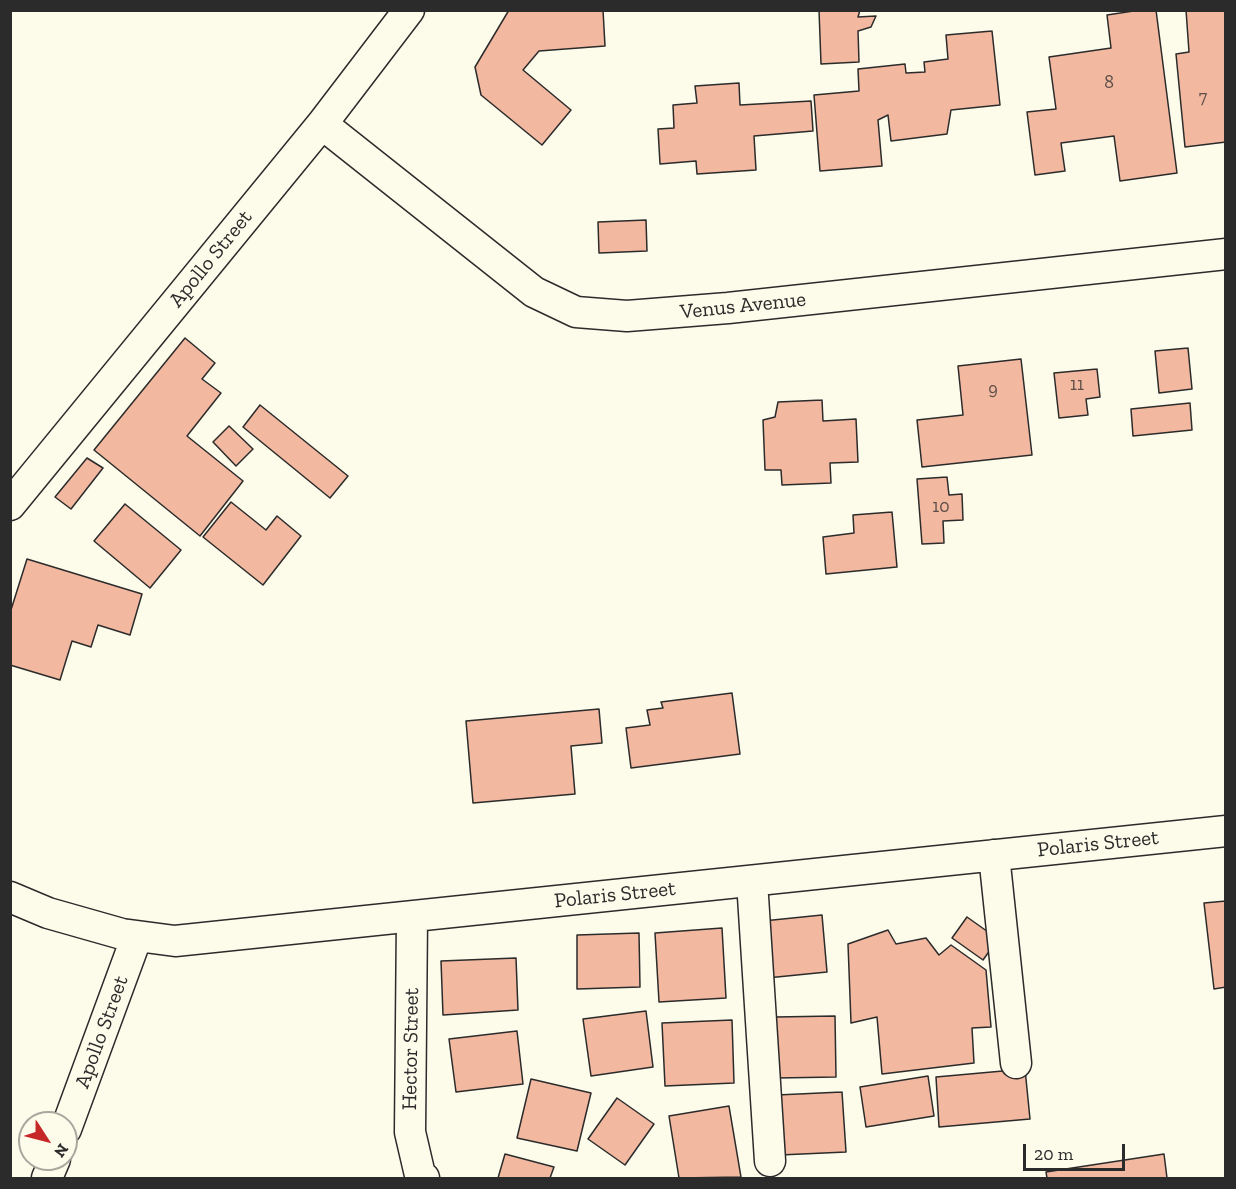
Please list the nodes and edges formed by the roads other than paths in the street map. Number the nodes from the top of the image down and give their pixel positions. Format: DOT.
graph roads {
  1 [pos="409,10"];
  2 [pos="322,124"];
  3 [pos="1226,254"];
  4 [pos="10,505"];
  5 [pos="1226,831"];
  6 [pos="994,855"];
  7 [pos="752,881"];
  8 [pos="10,897"];
  9 [pos="412,917"];
  10 [pos="137,936"];
  11 [pos="1016,1063"];
  12 [pos="73,1111"];
  13 [pos="770,1161"];
  14 [pos="424,1179"];
  1 -- 2 [label="street, Apollo Street"];
  2 -- 3 [label="street, Venus Avenue"];
  2 -- 4 [label="street, Apollo Street"];
  5 -- 6 [label="street, Polaris Street"];
  6 -- 7 [label="street, Polaris Street"];
  6 -- 11 [label="street"];
  7 -- 9 [label="street, Polaris Street"];
  7 -- 13 [label="street"];
  8 -- 10 [label="street, Polaris Street"];
  9 -- 10 [label="street, Polaris Street"];
  9 -- 14 [label="street, Hector Street"];
  10 -- 12 [label="street, Apollo Street"];
}
